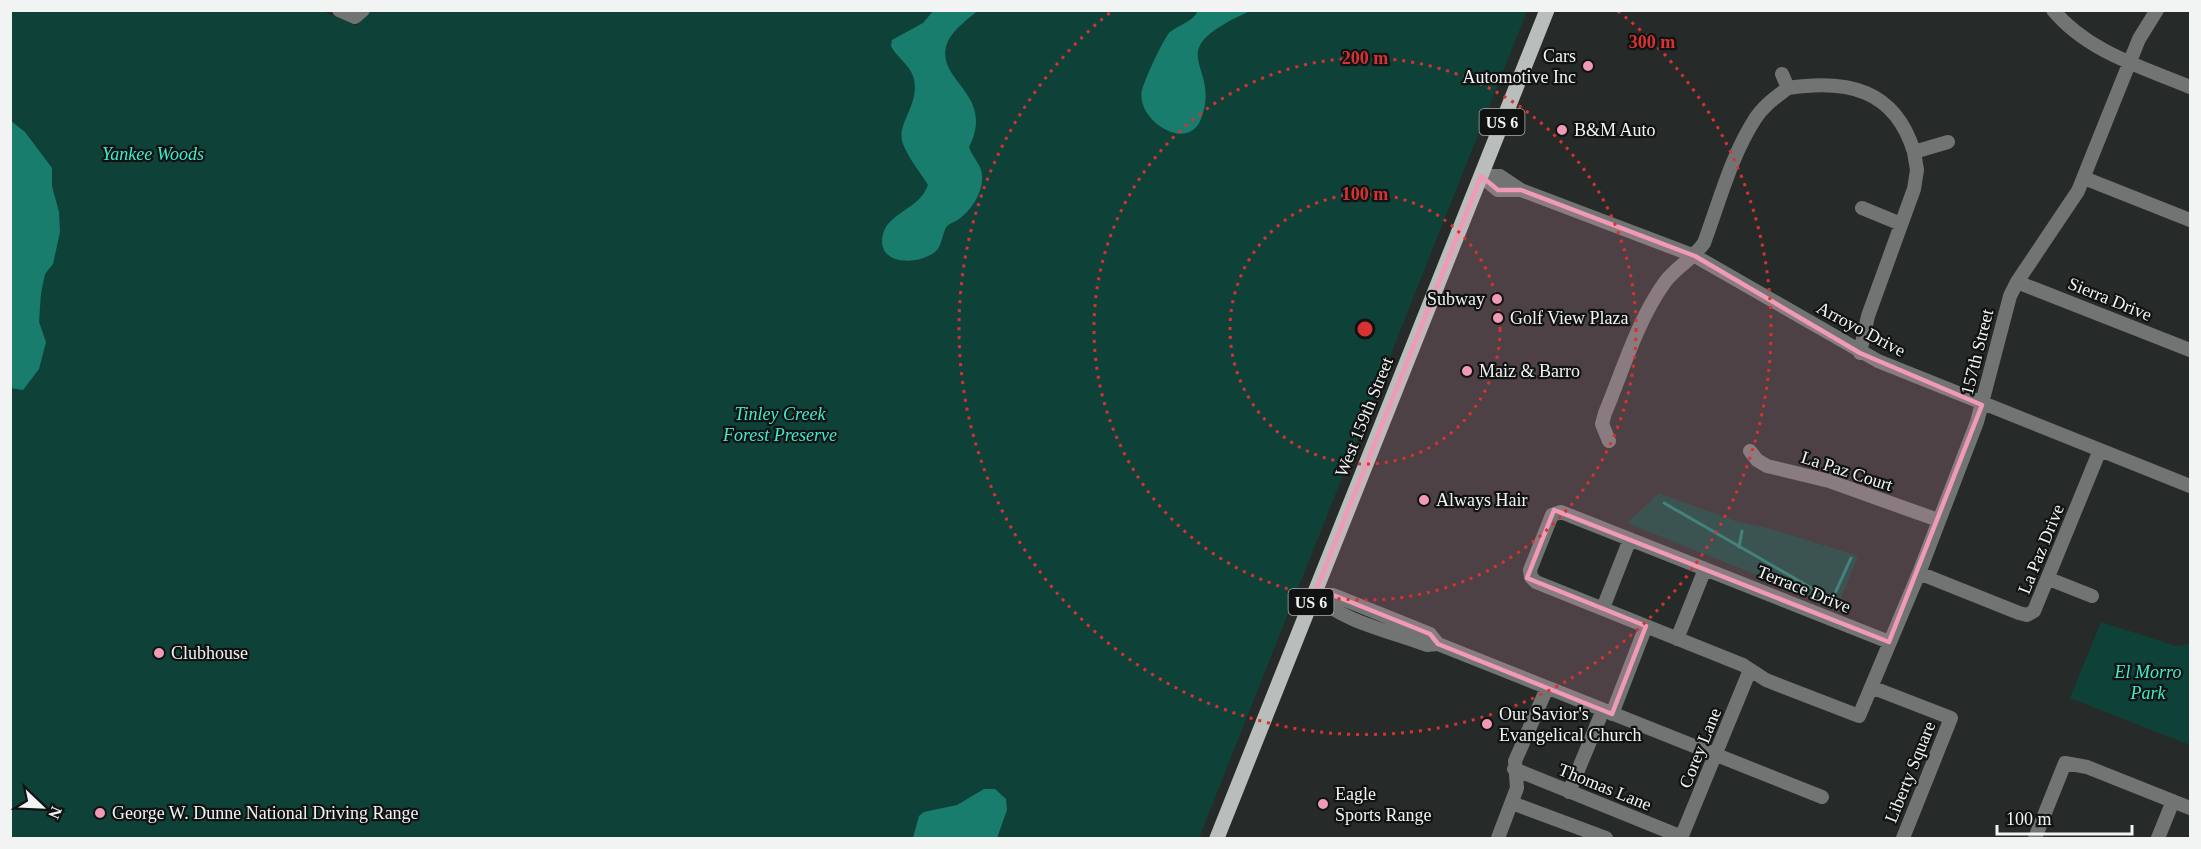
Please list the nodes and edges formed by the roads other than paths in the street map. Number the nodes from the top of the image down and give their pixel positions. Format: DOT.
graph roads {
  1 [pos="339,10"];
  2 [pos="1547,10"];
  3 [pos="2053,10"];
  4 [pos="2157,10"];
  5 [pos="359,14"];
  6 [pos="2129,63"];
  7 [pos="1782,74"];
  8 [pos="2190,87"];
  9 [pos="1788,88"];
  10 [pos="1948,142"];
  11 [pos="1914,152"];
  12 [pos="1481,176"];
  13 [pos="2084,178"];
  14 [pos="1862,208"];
  15 [pos="2190,220"];
  16 [pos="1901,224"];
  17 [pos="1695,256"];
  18 [pos="2017,282"];
  19 [pos="2190,350"];
  20 [pos="1860,353"];
  21 [pos="1982,405"];
  22 [pos="1609,441"];
  23 [pos="2100,450"];
  24 [pos="1750,451"];
  25 [pos="2190,486"];
  26 [pos="1938,520"];
  27 [pos="1630,539"];
  28 [pos="1705,569"];
  29 [pos="1919,573"];
  30 [pos="2049,579"];
  31 [pos="1314,595"];
  32 [pos="2092,596"];
  33 [pos="1603,608"];
  34 [pos="1646,626"];
  35 [pos="1677,639"];
  36 [pos="1889,642"];
  37 [pos="1750,670"];
  38 [pos="1871,687"];
  39 [pos="1547,688"];
  40 [pos="1608,712"];
  41 [pos="1859,716"];
  42 [pos="1716,755"];
  43 [pos="1514,769"];
  44 [pos="1569,792"];
  45 [pos="1822,797"];
  46 [pos="2173,801"];
  47 [pos="1512,803"];
  48 [pos="2190,808"];
  49 [pos="1217,838"];
  50 [pos="1498,838"];
  51 [pos="1605,838"];
  52 [pos="1681,838"];
  53 [pos="1903,838"];
  54 [pos="2035,838"];
  55 [pos="2158,838"];
  1 -- 5 [label="street"];
  2 -- 12 [label="main road, West 159th Street / US 6"];
  3 -- 6 [label="street"];
  4 -- 6 [label="street, 157th Street"];
  6 -- 8 [label="street"];
  6 -- 13 [label="street, 157th Street"];
  7 -- 9 [label="street"];
  9 -- 11 [label="street"];
  9 -- 17 [label="street"];
  10 -- 11 [label="street"];
  11 -- 16 [label="street"];
  12 -- 17 [label="street, Arroyo Drive"];
  12 -- 31 [label="main road, West 159th Street / US 6"];
  13 -- 15 [label="street"];
  13 -- 18 [label="street, 157th Street"];
  14 -- 16 [label="street"];
  16 -- 20 [label="street"];
  17 -- 20 [label="street, Arroyo Drive"];
  17 -- 22 [label="street"];
  18 -- 19 [label="street, Sierra Drive"];
  18 -- 21 [label="street, 157th Street"];
  20 -- 21 [label="street, Arroyo Drive"];
  21 -- 23 [label="street, Arroyo Drive"];
  21 -- 26 [label="street, 157th Street"];
  23 -- 25 [label="street, Arroyo Drive"];
  23 -- 30 [label="street, La Paz Drive"];
  24 -- 26 [label="street, La Paz Court"];
  26 -- 29 [label="street, 157th Street"];
  27 -- 28 [label="street, Terrace Drive"];
  27 -- 33 [label="street"];
  27 -- 33 [label="street, Terrace Drive"];
  28 -- 35 [label="street"];
  28 -- 36 [label="street, Terrace Drive"];
  29 -- 30 [label="street, La Paz Drive"];
  29 -- 36 [label="street, 157th Street"];
  30 -- 32 [label="street"];
  31 -- 39 [label="street"];
  31 -- 49 [label="main road, West 159th Street / US 6"];
  33 -- 34 [label="street, Terrace Drive"];
  34 -- 35 [label="street, Terrace Drive"];
  34 -- 40 [label="street"];
  35 -- 37 [label="street, Terrace Drive"];
  36 -- 38 [label="street, 157th Street"];
  37 -- 41 [label="street, Terrace Drive"];
  37 -- 42 [label="street, Corey Lane"];
  38 -- 41 [label="street, 157th Street"];
  38 -- 53 [label="street, Liberty Square"];
  39 -- 40 [label="street"];
  39 -- 43 [label="street"];
  40 -- 42 [label="street"];
  40 -- 44 [label="street"];
  42 -- 45 [label="street"];
  42 -- 52 [label="street, Corey Lane"];
  43 -- 44 [label="street, Thomas Lane"];
  43 -- 47 [label="street"];
  44 -- 52 [label="street, Thomas Lane"];
  46 -- 48 [label="street"];
  46 -- 54 [label="street"];
  46 -- 55 [label="street"];
  47 -- 50 [label="street"];
  47 -- 51 [label="street"];
}
